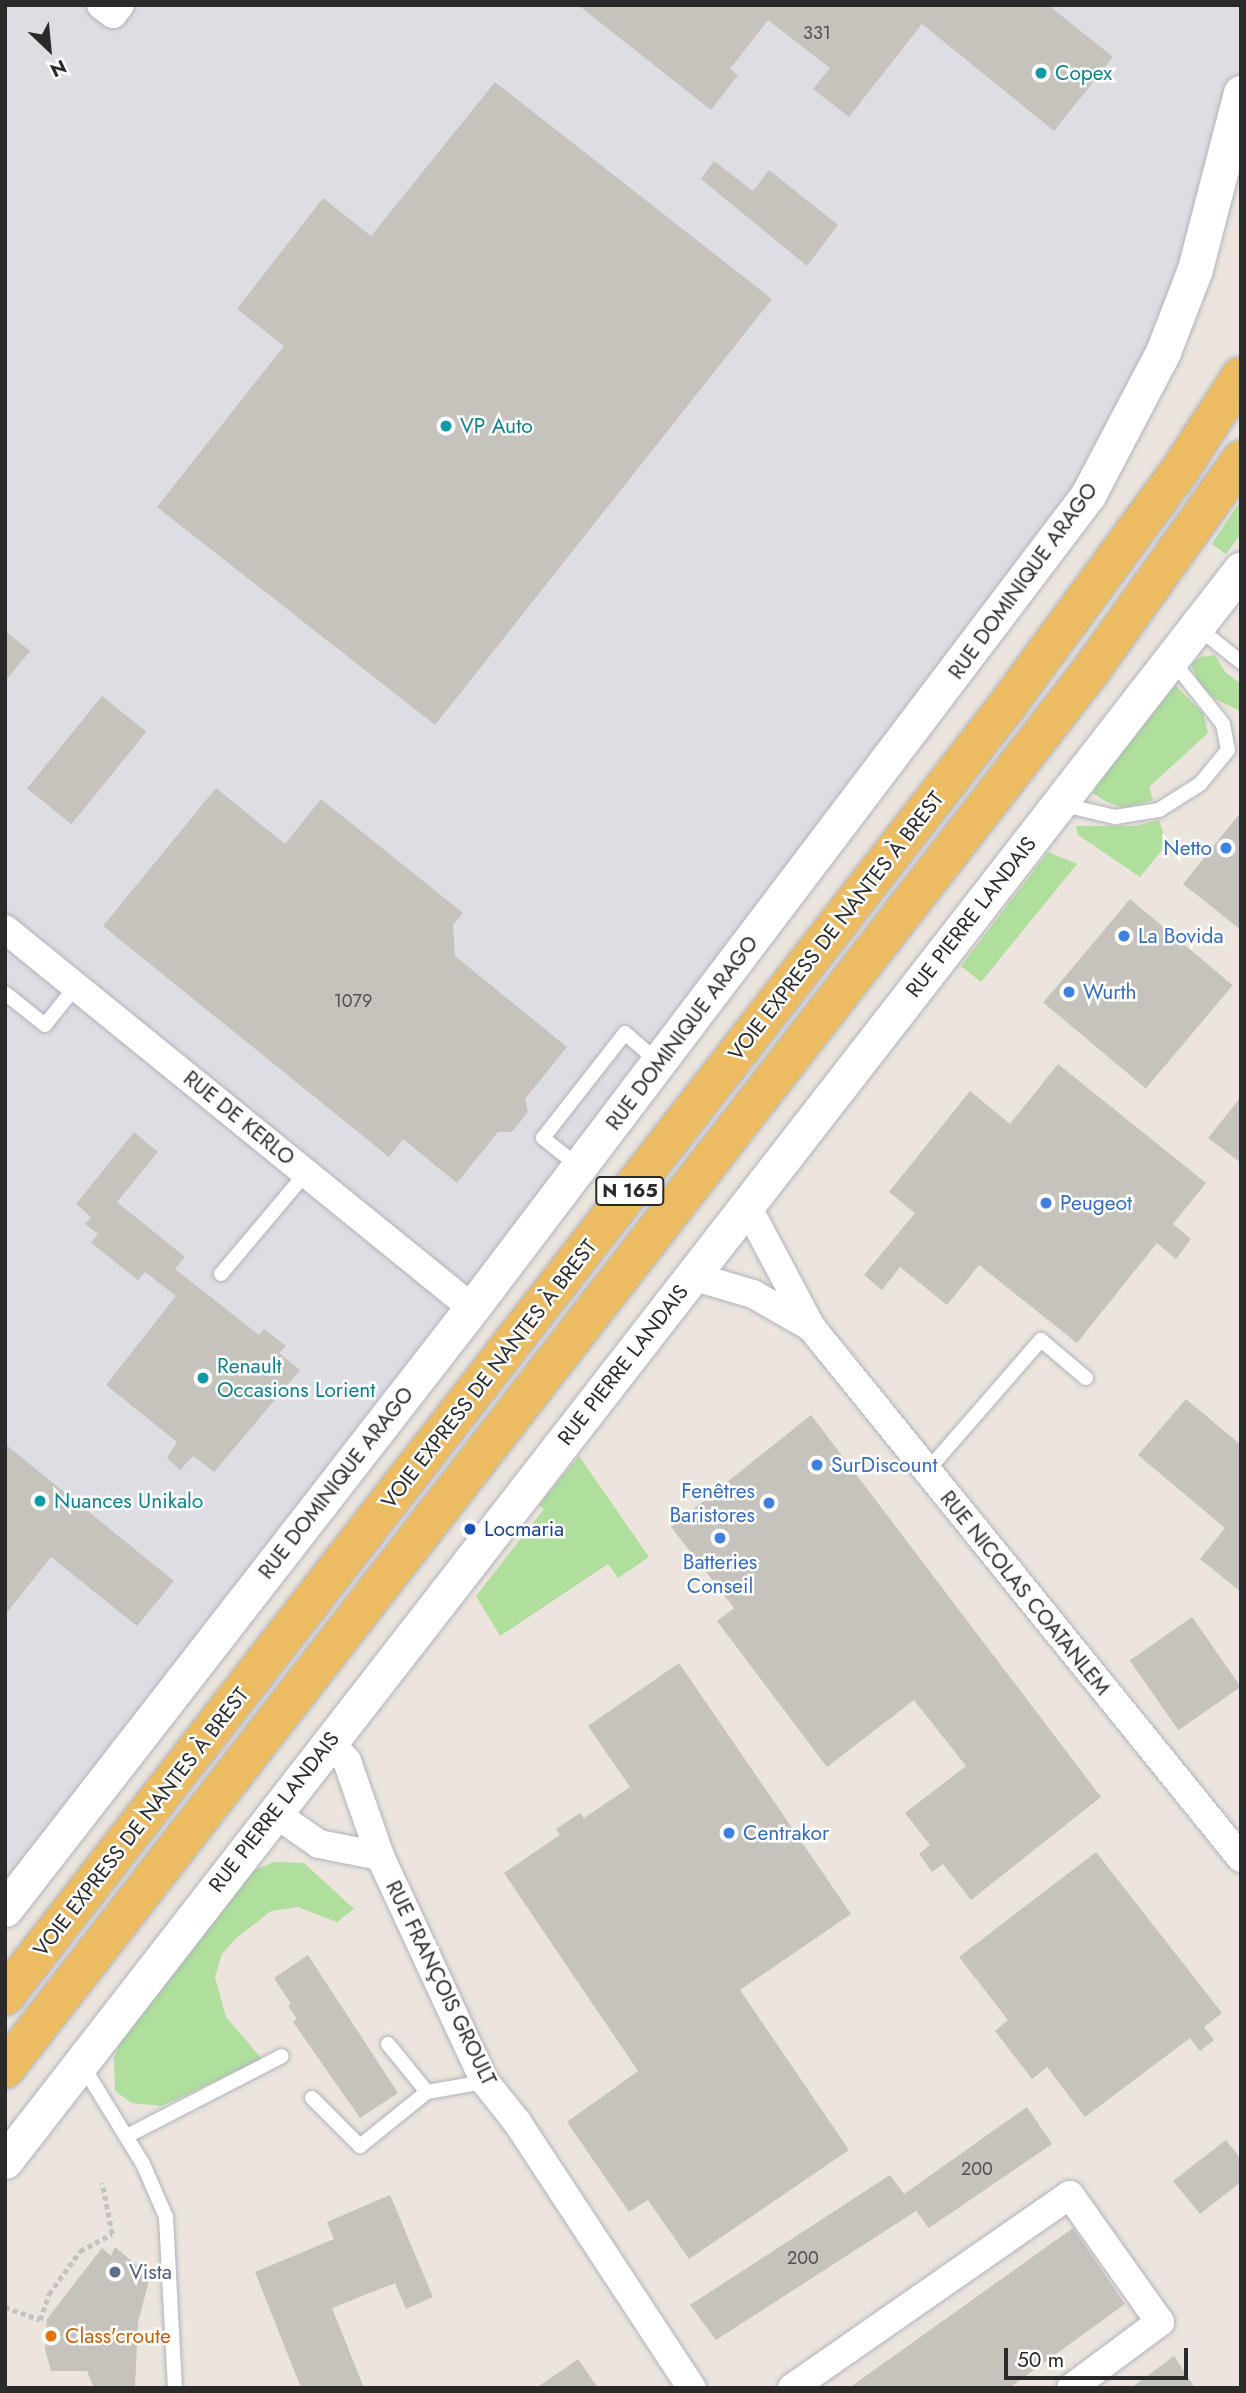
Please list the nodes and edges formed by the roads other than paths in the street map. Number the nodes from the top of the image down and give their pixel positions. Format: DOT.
graph roads {
  1 [pos="101,5"];
  2 [pos="120,5"];
  3 [pos="1241,93"];
  4 [pos="1241,376"];
  5 [pos="1241,460"];
  6 [pos="1241,569"];
  7 [pos="1196,626"];
  8 [pos="1171,659"];
  9 [pos="1241,663"];
  10 [pos="1059,804"];
  11 [pos="5,929"];
  12 [pos="76,986"];
  13 [pos="5,993"];
  14 [pos="659,1062"];
  15 [pos="579,1167"];
  16 [pos="306,1172"];
  17 [pos="747,1206"];
  18 [pos="221,1274"];
  19 [pos="692,1276"];
  20 [pos="472,1308"];
  21 [pos="811,1327"];
  22 [pos="1086,1378"];
  23 [pos="927,1471"];
  24 [pos="329,1741"];
  25 [pos="273,1812"];
  26 [pos="380,1856"];
  27 [pos="1241,1858"];
  28 [pos="5,1909"];
  29 [pos="5,1996"];
  30 [pos="388,2044"];
  31 [pos="282,2056"];
  32 [pos="80,2062"];
  33 [pos="5,2069"];
  34 [pos="485,2082"];
  35 [pos="427,2092"];
  36 [pos="312,2098"];
  37 [pos="127,2136"];
  38 [pos="5,2161"];
  39 [pos="175,2388"];
  40 [pos="692,2388"];
  41 [pos="793,2388"];
  42 [pos="1072,2388"];
  1 -- 2 [label="street"];
  3 -- 14 [label="street, RUE DOMINIQUE ARAGO"];
  4 -- 29 [label="highway, VOIE EXPRESS DE NANTES À BREST / N 165"];
  5 -- 33 [label="highway, VOIE EXPRESS DE NANTES À BREST / N 165"];
  6 -- 7 [label="street, RUE PIERRE LANDAIS"];
  7 -- 8 [label="street, RUE PIERRE LANDAIS"];
  7 -- 9 [label="lane"];
  8 -- 10 [label="street, RUE PIERRE LANDAIS"];
  8 -- 10 [label="lane"];
  10 -- 17 [label="street, RUE PIERRE LANDAIS"];
  11 -- 12 [label="street, RUE DE KERLO"];
  12 -- 13 [label="lane"];
  12 -- 16 [label="street, RUE DE KERLO"];
  14 -- 15 [label="street, RUE DOMINIQUE ARAGO"];
  14 -- 15 [label="lane"];
  15 -- 20 [label="street, RUE DOMINIQUE ARAGO"];
  16 -- 18 [label="lane"];
  16 -- 20 [label="street, RUE DE KERLO"];
  17 -- 19 [label="street, RUE PIERRE LANDAIS"];
  17 -- 21 [label="street, RUE NICOLAS COATANLEM"];
  19 -- 21 [label="street, RUE NICOLAS COATANLEM"];
  19 -- 24 [label="street, RUE PIERRE LANDAIS"];
  20 -- 28 [label="street, RUE DOMINIQUE ARAGO"];
  21 -- 23 [label="street, RUE NICOLAS COATANLEM"];
  22 -- 23 [label="lane"];
  23 -- 27 [label="street, RUE NICOLAS COATANLEM"];
  24 -- 25 [label="street, RUE PIERRE LANDAIS"];
  24 -- 26 [label="street, RUE FRANÇOIS GROULT"];
  25 -- 26 [label="street"];
  25 -- 32 [label="street, RUE PIERRE LANDAIS"];
  26 -- 34 [label="street, RUE FRANÇOIS GROULT"];
  30 -- 35 [label="lane"];
  31 -- 37 [label="lane"];
  32 -- 37 [label="lane"];
  32 -- 38 [label="street, RUE PIERRE LANDAIS"];
  34 -- 35 [label="lane"];
  34 -- 40 [label="street, RUE FRANÇOIS GROULT"];
  35 -- 36 [label="lane"];
  37 -- 39 [label="lane"];
  41 -- 42 [label="street"];
}
